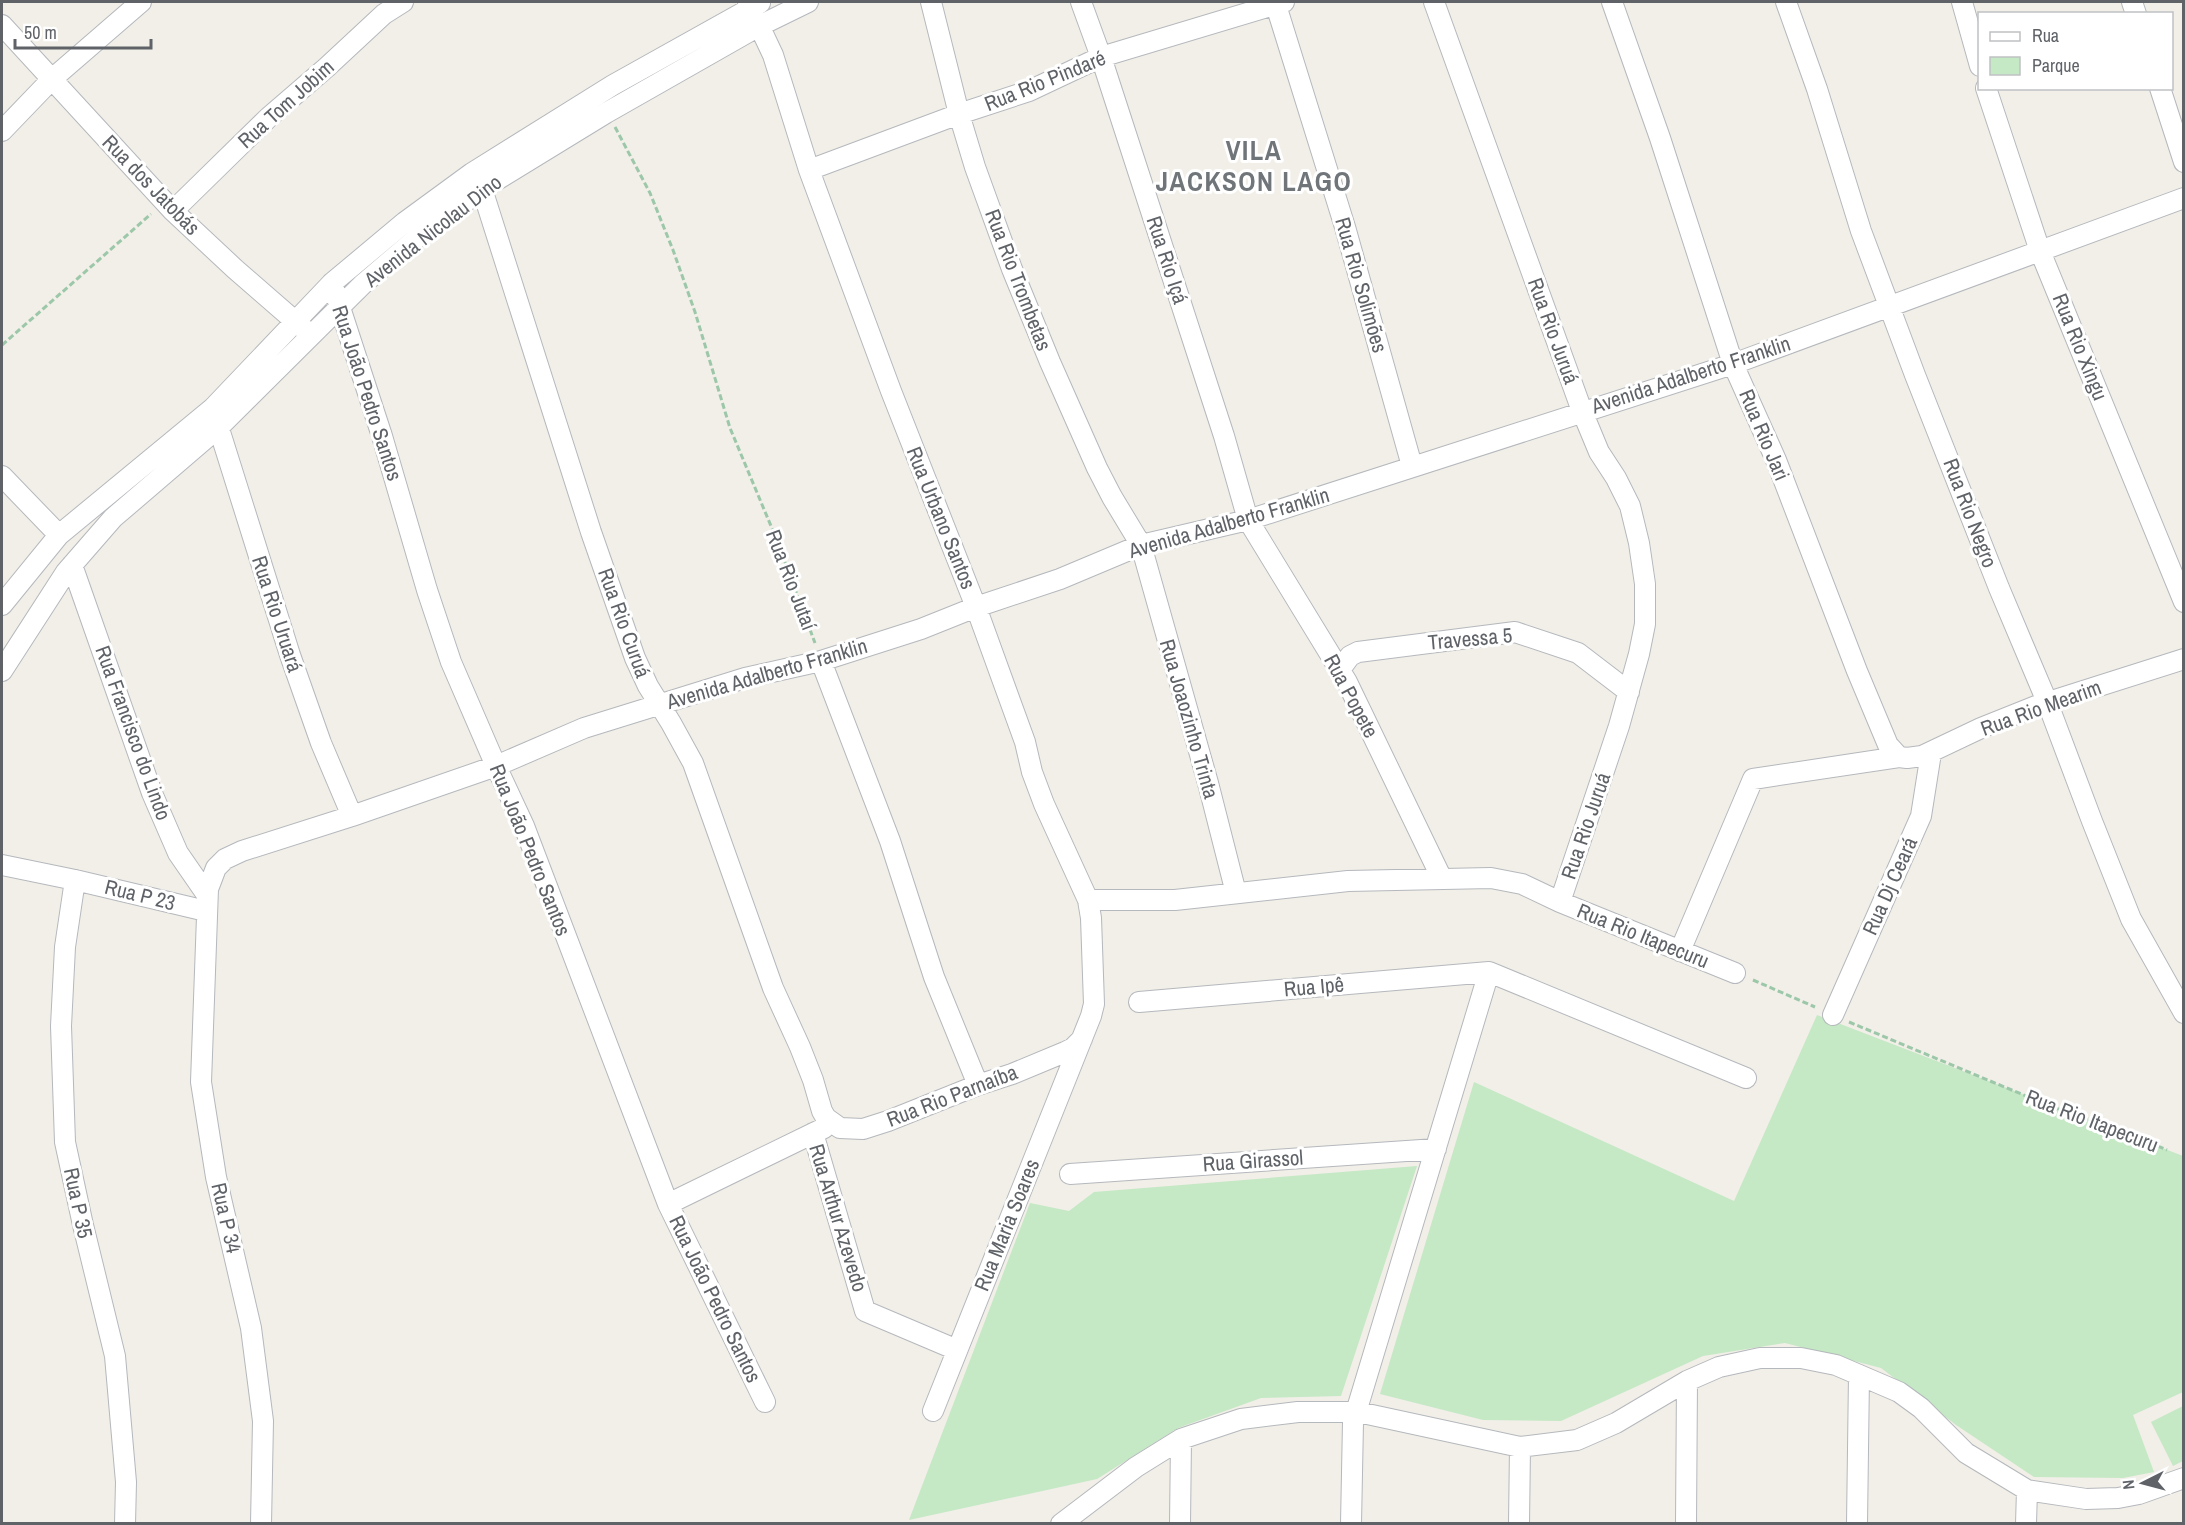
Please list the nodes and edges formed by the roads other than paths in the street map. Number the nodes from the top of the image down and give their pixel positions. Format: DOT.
graph roads {
  1 [pos="141,2"];
  2 [pos="404,2"];
  3 [pos="808,2"];
  4 [pos="930,2"];
  5 [pos="1081,2"];
  6 [pos="1278,2"];
  7 [pos="1434,2"];
  8 [pos="1612,2"];
  9 [pos="1786,2"];
  10 [pos="1962,2"];
  11 [pos="754,3"];
  12 [pos="2,25"];
  13 [pos="759,26"];
  14 [pos="1101,57"];
  15 [pos="1978,59"];
  16 [pos="52,79"];
  17 [pos="1987,90"];
  18 [pos="2161,90"];
  19 [pos="959,114"];
  20 [pos="2,131"];
  21 [pos="2184,162"];
  22 [pos="809,170"];
  23 [pos="482,189"];
  24 [pos="2184,198"];
  25 [pos="169,207"];
  26 [pos="2040,251"];
  27 [pos="332,284"];
  28 [pos="1889,305"];
  29 [pos="340,307"];
  30 [pos="296,320"];
  31 [pos="310,335"];
  32 [pos="1733,364"];
  33 [pos="213,408"];
  34 [pos="1582,411"];
  35 [pos="218,428"];
  36 [pos="1412,466"];
  37 [pos="2,476"];
  38 [pos="1248,520"];
  39 [pos="58,535"];
  40 [pos="1141,545"];
  41 [pos="72,565"];
  42 [pos="2184,602"];
  43 [pos="2,605"];
  44 [pos="976,607"];
  45 [pos="2184,659"];
  46 [pos="821,661"];
  47 [pos="2,671"];
  48 [pos="1339,671"];
  49 [pos="1629,692"];
  50 [pos="660,704"];
  51 [pos="2048,704"];
  52 [pos="1931,753"];
  53 [pos="1899,757"];
  54 [pos="496,766"];
  55 [pos="352,816"];
  56 [pos="2,865"];
  57 [pos="1442,879"];
  58 [pos="75,880"];
  59 [pos="1236,893"];
  60 [pos="1088,900"];
  61 [pos="1560,902"];
  62 [pos="206,903"];
  63 [pos="1680,951"];
  64 [pos="1489,972"];
  65 [pos="1735,973"];
  66 [pos="1139,1002"];
  67 [pos="2184,1013"];
  68 [pos="1833,1015"];
  69 [pos="1082,1039"];
  70 [pos="1746,1078"];
  71 [pos="978,1085"];
  72 [pos="827,1118"];
  73 [pos="813,1133"];
  74 [pos="1436,1149"];
  75 [pos="1070,1174"];
  76 [pos="668,1204"];
  77 [pos="957,1350"];
  78 [pos="1859,1375"];
  79 [pos="1687,1381"];
  80 [pos="765,1402"];
  81 [pos="933,1411"];
  82 [pos="1358,1412"];
  83 [pos="1181,1439"];
  84 [pos="1520,1447"];
  85 [pos="2184,1478"];
  86 [pos="2027,1490"];
  87 [pos="125,1524"];
  88 [pos="261,1524"];
  89 [pos="1061,1524"];
  90 [pos="1180,1524"];
  91 [pos="1351,1524"];
  92 [pos="1519,1524"];
  93 [pos="1686,1524"];
  94 [pos="1857,1524"];
  95 [pos="2026,1524"];
  1 -- 16 [label="street"];
  2 -- 25 [label="street, Rua Tom Jobim"];
  3 -- 13 [label="street, Avenida Nicolau Dino"];
  4 -- 19 [label="street, Rua Rio Trombetas"];
  5 -- 14 [label="street, Rua Rio Içá"];
  6 -- 14 [label="street, Rua Rio Pindaré"];
  6 -- 36 [label="street, Rua Rio Solimões"];
  7 -- 34 [label="street, Rua Rio Juruá"];
  8 -- 32 [label="street, Rua Rio Jari"];
  9 -- 28 [label="street, Rua Rio Negro"];
  10 -- 15 [label="street"];
  11 -- 13 [label="street, Rua Urbano Santos"];
  11 -- 27 [label="street, Avenida Nicolau Dino"];
  12 -- 16 [label="street, Rua dos Jatobás"];
  13 -- 22 [label="street, Rua Urbano Santos"];
  13 -- 23 [label="street, Avenida Nicolau Dino"];
  14 -- 19 [label="street, Rua Rio Pindaré"];
  14 -- 38 [label="street, Rua Rio Içá"];
  16 -- 20 [label="street"];
  16 -- 25 [label="street, Rua dos Jatobás"];
  17 -- 26 [label="street, Rua Rio Xingu"];
  18 -- 21 [label="street"];
  19 -- 22 [label="street, Rua Rio Pindaré"];
  19 -- 40 [label="street, Rua Rio Trombetas"];
  22 -- 44 [label="street, Rua Urbano Santos"];
  23 -- 29 [label="street, Avenida Nicolau Dino"];
  23 -- 50 [label="street, Rua Rio Curuá"];
  24 -- 26 [label="street, Avenida Adalberto Franklin"];
  25 -- 30 [label="street, Rua dos Jatobás"];
  26 -- 28 [label="street, Avenida Adalberto Franklin"];
  26 -- 42 [label="street, Rua Rio Xingu"];
  27 -- 29 [label="street, Rua João Pedro Santos"];
  27 -- 30 [label="street, Avenida Nicolau Dino"];
  28 -- 32 [label="street, Avenida Adalberto Franklin"];
  28 -- 51 [label="street, Rua Rio Negro"];
  29 -- 31 [label="street, Avenida Nicolau Dino"];
  29 -- 54 [label="street, Rua João Pedro Santos"];
  30 -- 31 [label="street, Rua dos Jatobás"];
  30 -- 33 [label="street, Avenida Nicolau Dino"];
  31 -- 35 [label="street, Avenida Nicolau Dino"];
  32 -- 34 [label="street, Avenida Adalberto Franklin"];
  32 -- 53 [label="street, Rua Rio Jari"];
  33 -- 35 [label="street, Rua Rio Uruará"];
  33 -- 39 [label="street, Avenida Nicolau Dino"];
  34 -- 36 [label="street, Avenida Adalberto Franklin"];
  34 -- 49 [label="street, Rua Rio Juruá"];
  35 -- 41 [label="street, Avenida Nicolau Dino"];
  35 -- 55 [label="street, Rua Rio Uruará"];
  36 -- 38 [label="street, Avenida Adalberto Franklin"];
  37 -- 39 [label="street"];
  38 -- 40 [label="street, Avenida Adalberto Franklin"];
  38 -- 48 [label="street, Rua Popete"];
  39 -- 43 [label="street, Avenida Nicolau Dino"];
  40 -- 44 [label="street, Avenida Adalberto Franklin"];
  40 -- 59 [label="street, Rua Joaozinho Trinta"];
  41 -- 47 [label="street, Avenida Nicolau Dino"];
  41 -- 62 [label="street, Rua Francisco do Lindo"];
  44 -- 46 [label="street, Avenida Adalberto Franklin"];
  44 -- 60 [label="street, Rua Urbano Santos"];
  45 -- 51 [label="street, Rua Rio Mearim"];
  46 -- 50 [label="street, Avenida Adalberto Franklin"];
  46 -- 71 [label="street"];
  48 -- 49 [label="street, Travessa 5"];
  48 -- 57 [label="street, Rua Popete"];
  49 -- 61 [label="street, Rua Rio Juruá"];
  50 -- 54 [label="street, Avenida Adalberto Franklin"];
  50 -- 72 [label="street, Rua Rio Curuá"];
  51 -- 52 [label="street, Rua Rio Mearim"];
  51 -- 67 [label="street, Rua Rio Negro"];
  52 -- 53 [label="street, Rua Rio Mearim"];
  52 -- 68 [label="street, Rua Dj Ceará"];
  53 -- 63 [label="street, Rua Rio Mearim"];
  54 -- 55 [label="street, Avenida Adalberto Franklin"];
  54 -- 76 [label="street, Rua João Pedro Santos"];
  55 -- 62 [label="street, Avenida Adalberto Franklin"];
  56 -- 58 [label="street, Rua P 23"];
  57 -- 59 [label="street, Rua Rio Itapecuru"];
  57 -- 61 [label="street, Rua Rio Itapecuru"];
  58 -- 62 [label="street, Rua P 23"];
  58 -- 87 [label="street, Rua P 35"];
  59 -- 60 [label="street, Rua Rio Itapecuru"];
  60 -- 69 [label="street, Rua Urbano Santos"];
  61 -- 63 [label="street, Rua Rio Itapecuru"];
  62 -- 88 [label="street, Rua P 34"];
  63 -- 65 [label="street, Rua Rio Itapecuru"];
  64 -- 66 [label="street, Rua Ipê"];
  64 -- 70 [label="street"];
  64 -- 74 [label="street"];
  69 -- 71 [label="street, Rua Rio Parnaíba"];
  69 -- 77 [label="street, Rua Maria Soares"];
  71 -- 72 [label="street, Rua Rio Parnaíba"];
  72 -- 73 [label="street"];
  73 -- 76 [label="street"];
  73 -- 77 [label="street, Rua Arthur Azevedo"];
  74 -- 75 [label="street, Rua Girassol"];
  74 -- 82 [label="street"];
  76 -- 80 [label="street, Rua João Pedro Santos"];
  77 -- 81 [label="street, Rua Maria Soares"];
  78 -- 79 [label="street"];
  78 -- 86 [label="street"];
  78 -- 94 [label="street"];
  79 -- 84 [label="street"];
  79 -- 93 [label="street"];
  82 -- 83 [label="street"];
  82 -- 84 [label="street"];
  82 -- 91 [label="street"];
  83 -- 89 [label="street"];
  83 -- 90 [label="street"];
  84 -- 92 [label="street"];
  85 -- 86 [label="street"];
  86 -- 95 [label="street"];
}
